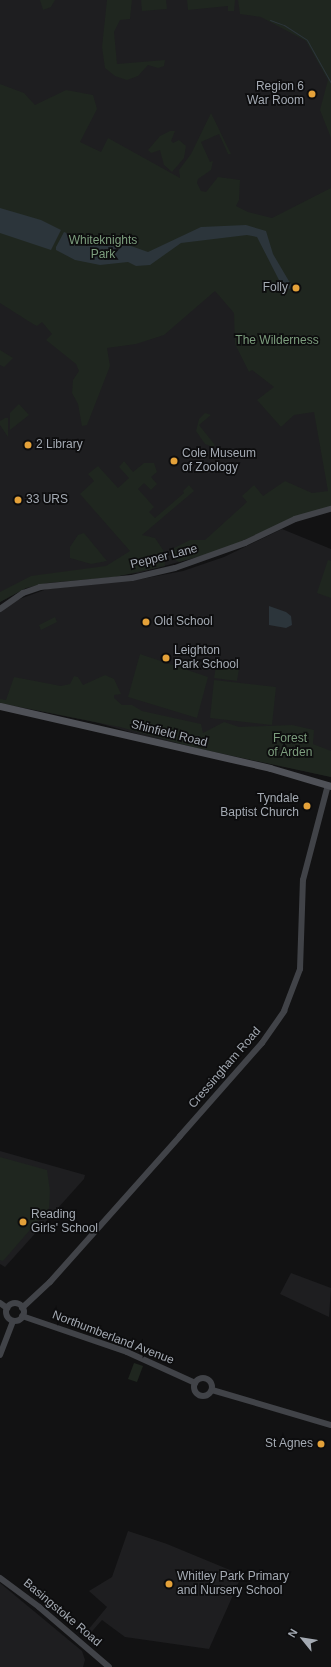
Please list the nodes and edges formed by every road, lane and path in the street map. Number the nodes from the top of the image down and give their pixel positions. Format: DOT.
graph roads {
  1 [pos="331,509"];
  2 [pos="0,608"];
  3 [pos="0,706"];
  4 [pos="329,785"];
  5 [pos="0,1304"];
  6 [pos="7,1308"];
  7 [pos="22,1308"];
  8 [pos="22,1316"];
  9 [pos="13,1321"];
  10 [pos="0,1354"];
  11 [pos="195,1383"];
  12 [pos="212,1390"];
  13 [pos="331,1425"];
  14 [pos="0,1578"];
  15 [pos="109,1667"];
  1 -- 2 [label="street, Pepper Lane"];
  3 -- 4 [label="main road, Shinfield Road"];
  4 -- 7 [label="street, Cressingham Road"];
  5 -- 6 [label="street"];
  6 -- 7 [label="street"];
  6 -- 9 [label="street"];
  7 -- 8 [label="street"];
  8 -- 9 [label="street"];
  8 -- 11 [label="street, Northumberland Avenue"];
  9 -- 10 [label="street"];
  11 -- 12 [label="street"];
  11 -- 12 [label="street"];
  12 -- 13 [label="street"];
  14 -- 15 [label="street, Basingstoke Road"];
}
